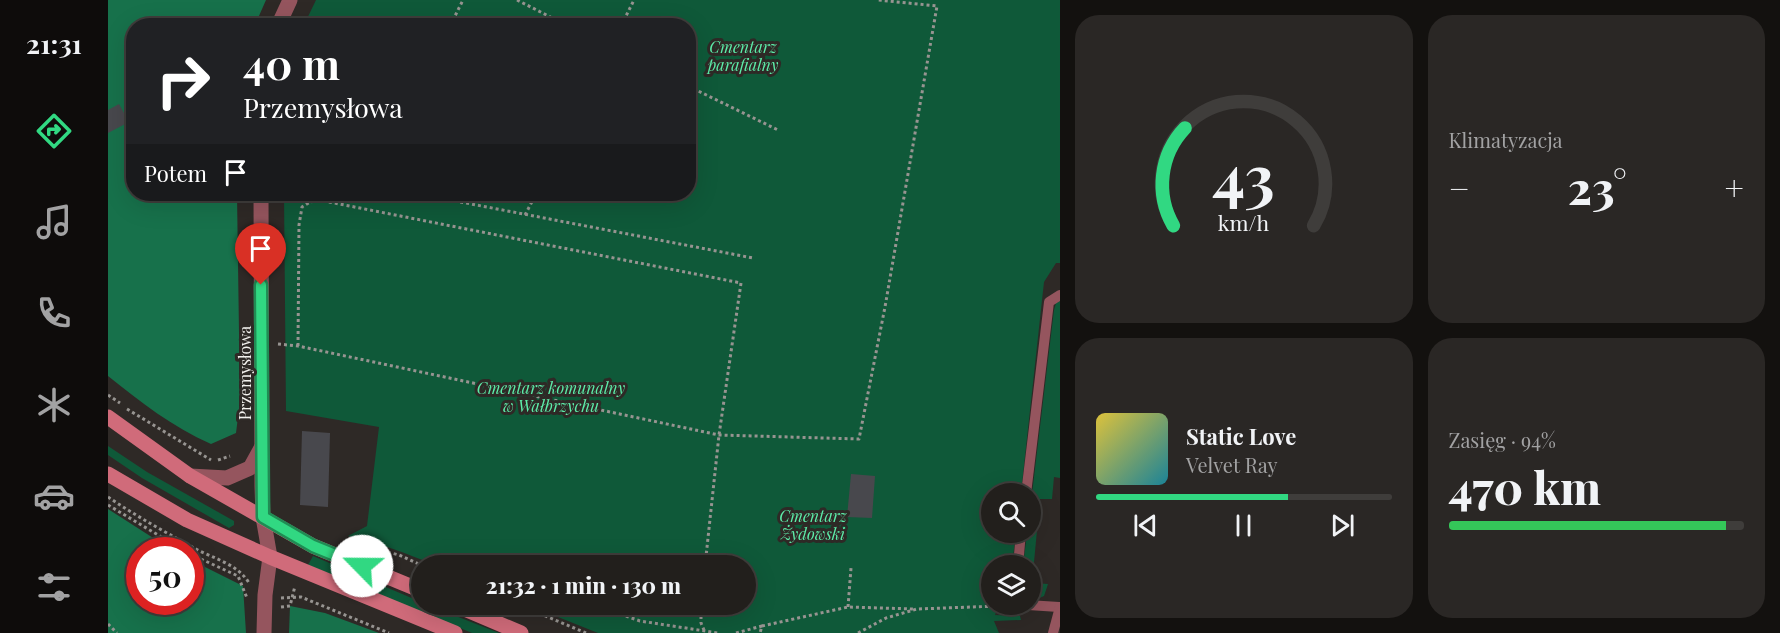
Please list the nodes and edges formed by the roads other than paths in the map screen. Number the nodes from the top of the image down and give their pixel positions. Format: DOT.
graph roads {
  1 [pos="290,0"];
  2 [pos="282,18"];
  3 [pos="261,201"];
  4 [pos="1060,295"];
  5 [pos="108,417"];
  6 [pos="262,445"];
  7 [pos="108,474"];
  8 [pos="190,476"];
  9 [pos="1027,483"];
  10 [pos="263,517"];
  11 [pos="270,557"];
  12 [pos="411,586"];
  13 [pos="1041,606"];
  14 [pos="1059,607"];
  15 [pos="479,615"];
  16 [pos="264,627"];
  17 [pos="456,633"];
  18 [pos="521,633"];
  19 [pos="1053,633"];
  1 -- 2 [label="street"];
  3 -- 6 [label="street, Przemysłowa"];
  4 -- 9 [label="lane"];
  5 -- 8 [label="main road"];
  6 -- 8 [label="street"];
  6 -- 10 [label="street, Przemysłowa"];
  7 -- 11 [label="main road"];
  8 -- 10 [label="main road"];
  10 -- 11 [label="street, Przemysłowa"];
  10 -- 12 [label="main road"];
  11 -- 16 [label="street, Przemysłowa"];
  11 -- 17 [label="main road"];
  13 -- 14 [label="lane"];
  14 -- 19 [label="lane"];
  15 -- 18 [label="main road"];
}
